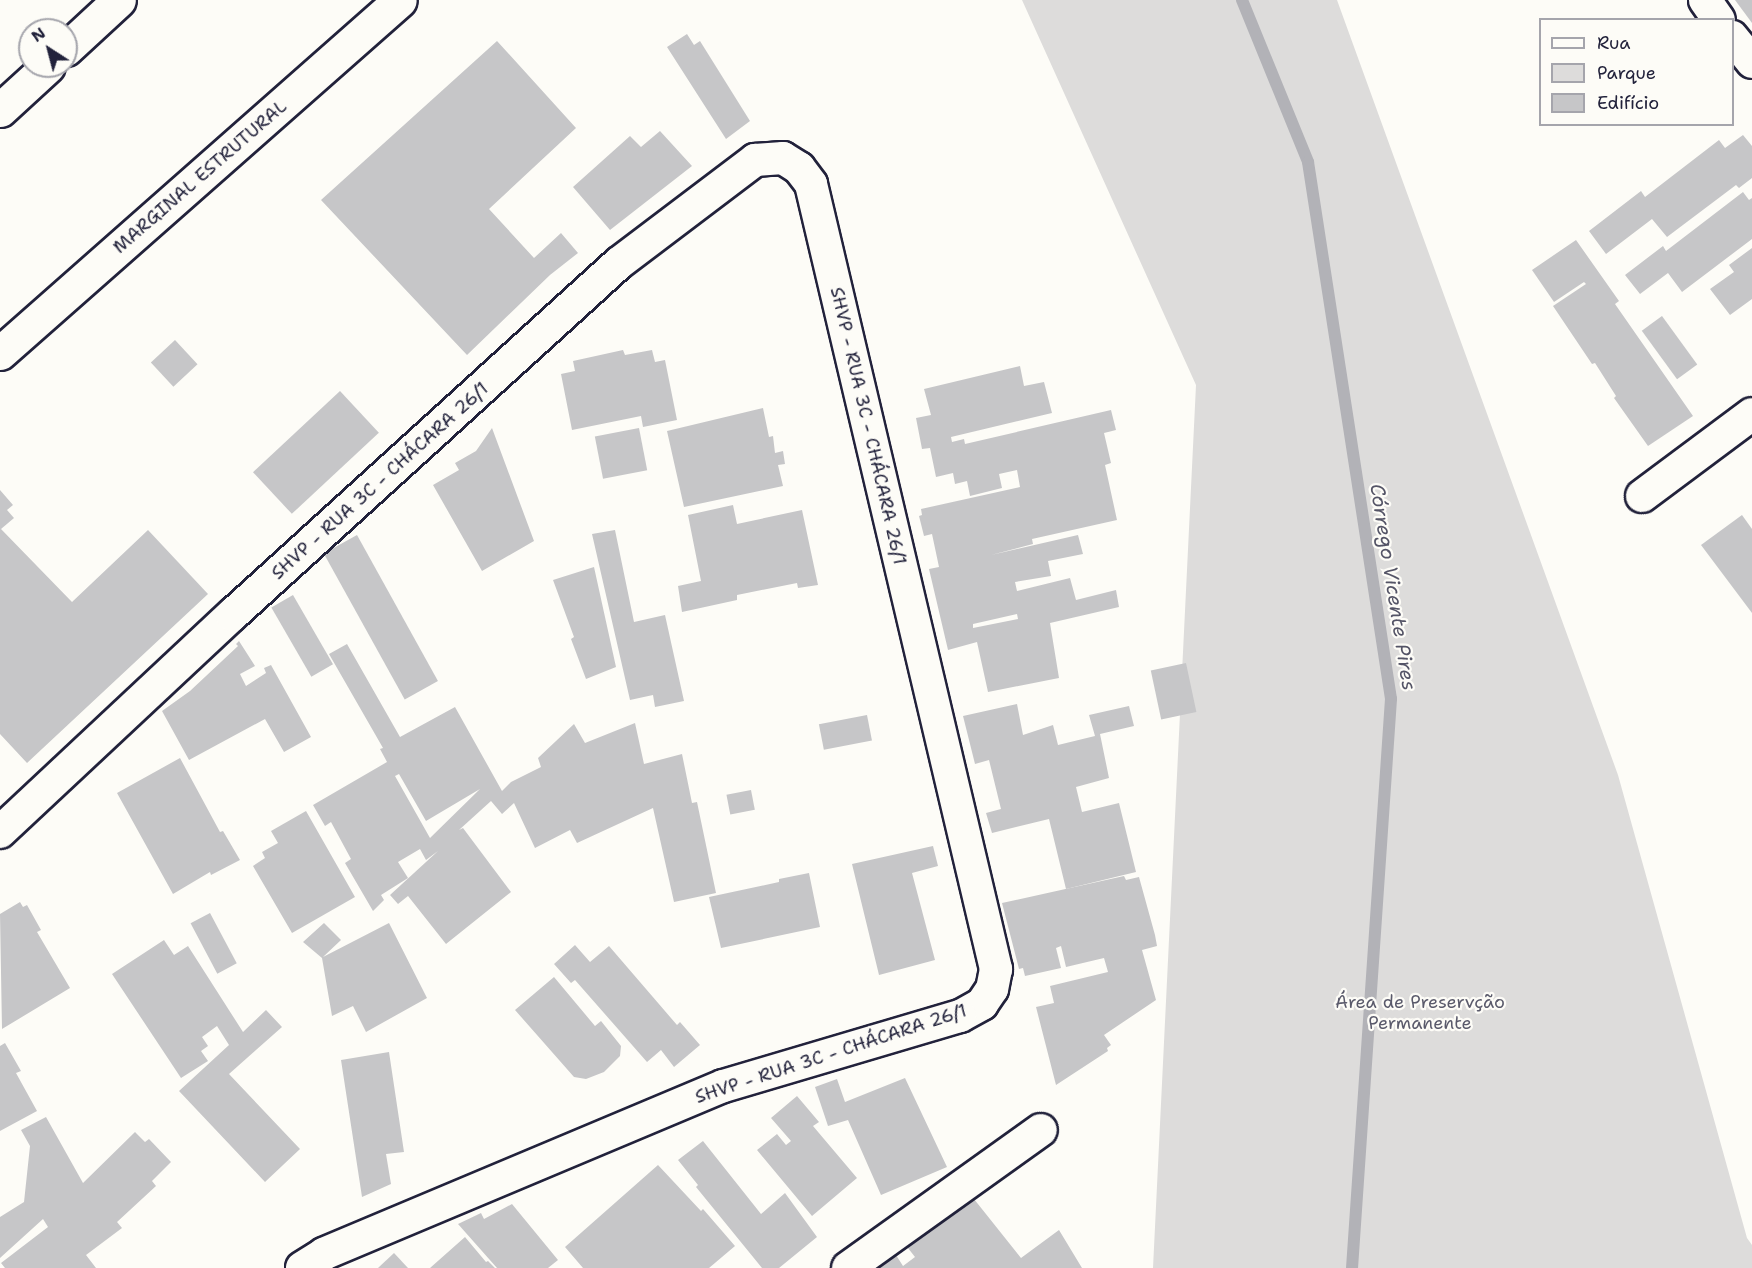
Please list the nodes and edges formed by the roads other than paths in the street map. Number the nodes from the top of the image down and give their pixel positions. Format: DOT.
graph roads {
  1 [pos="119,0"];
  2 [pos="400,0"];
  3 [pos="1705,0"];
  4 [pos="1718,18"];
  5 [pos="78,38"];
  6 [pos="1734,40"];
  7 [pos="1752,62"];
  8 [pos="35,78"];
  9 [pos="0,110"];
  10 [pos="0,353"];
  11 [pos="1752,414"];
  12 [pos="1642,496"];
  13 [pos="0,832"];
  14 [pos="1041,1130"];
  15 [pos="302,1268"];
  16 [pos="848,1268"];
  1 -- 5 [label="main road"];
  2 -- 10 [label="main road, MARGINAL ESTRUTURAL"];
  3 -- 4 [label="street"];
  6 -- 7 [label="street"];
  8 -- 9 [label="main road"];
  11 -- 12 [label="street"];
  13 -- 15 [label="street, SHVP - RUA 3C - CHÁCARA 26/1"];
  14 -- 16 [label="street"];
}
